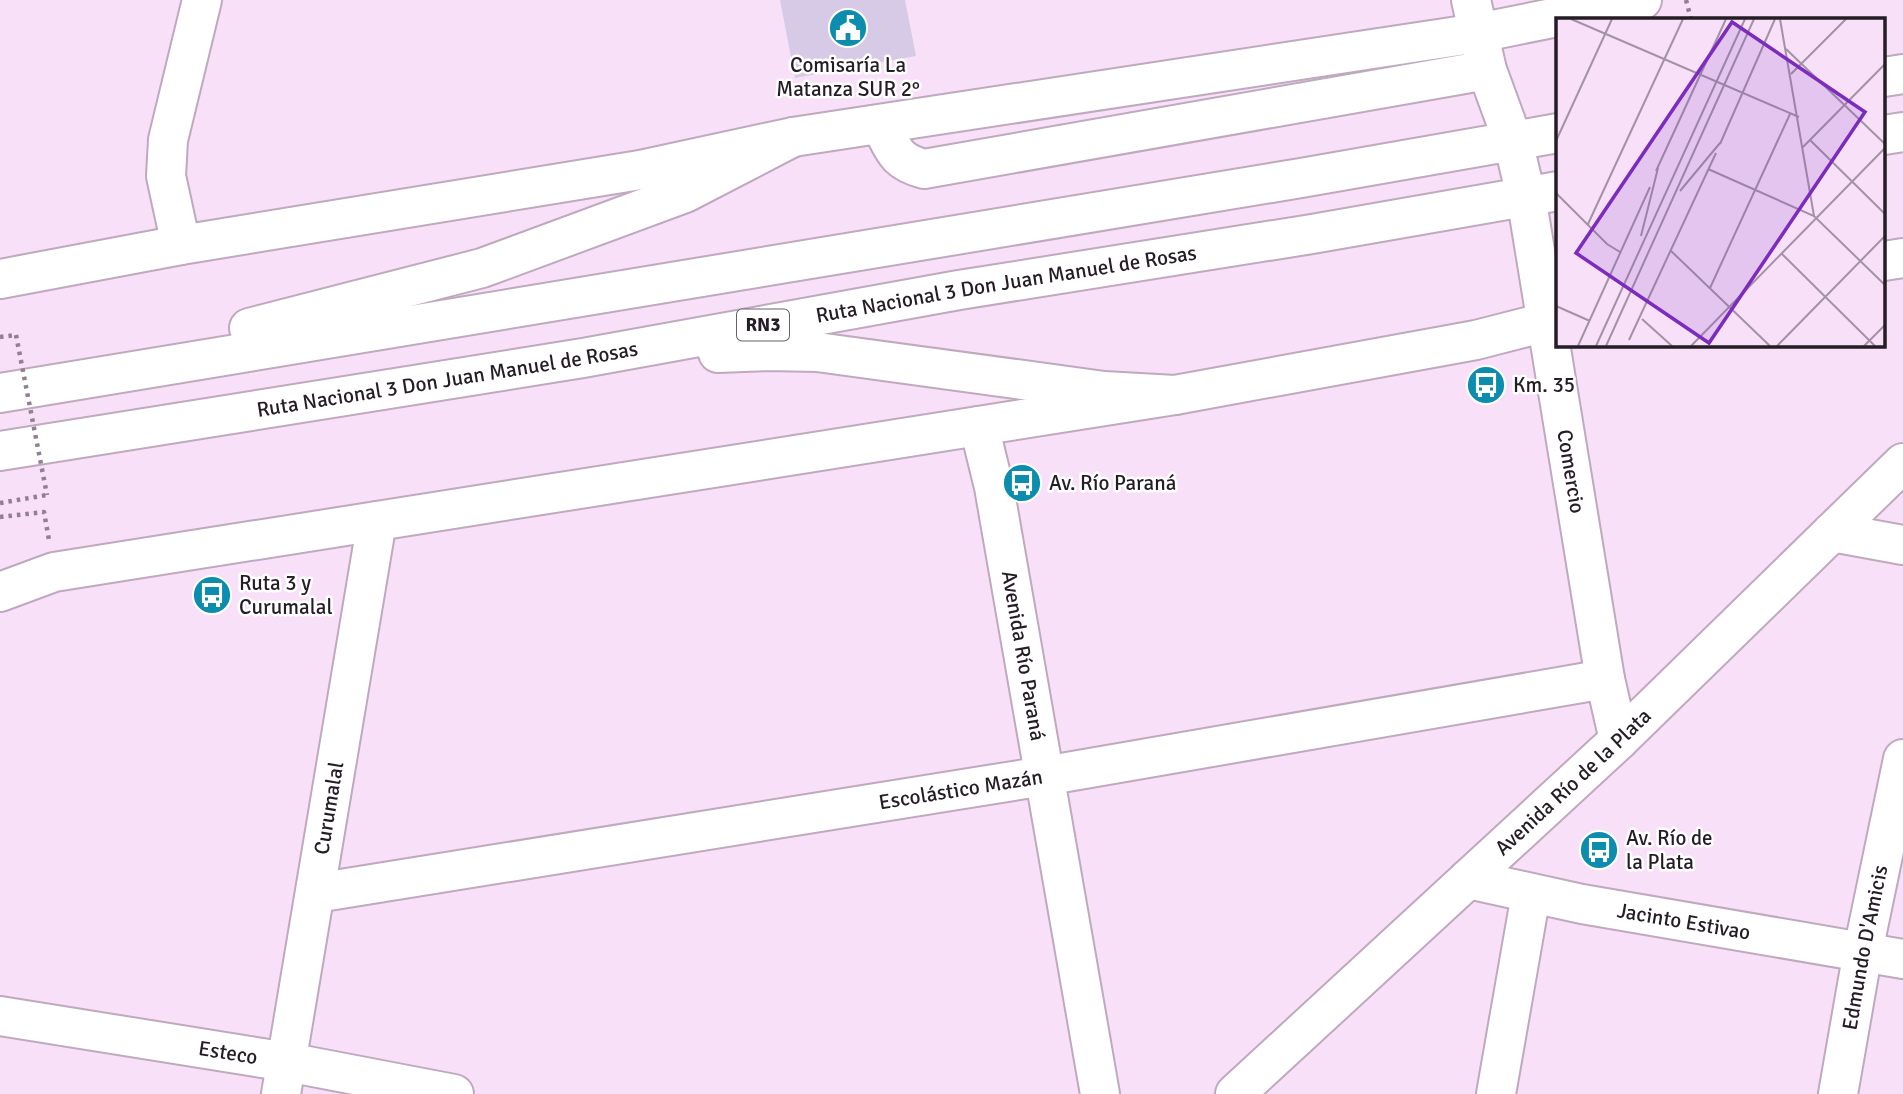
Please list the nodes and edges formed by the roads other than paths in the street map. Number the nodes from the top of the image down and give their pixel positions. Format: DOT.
graph roads {
  1 [pos="202,0"];
  2 [pos="1642,0"];
  3 [pos="1474,16"];
  4 [pos="1487,70"];
  5 [pos="1903,74"];
  6 [pos="1885,77"];
  7 [pos="881,125"];
  8 [pos="1903,132"];
  9 [pos="1556,133"];
  10 [pos="1885,135"];
  11 [pos="793,137"];
  12 [pos="1513,141"];
  13 [pos="1542,194"];
  14 [pos="181,245"];
  15 [pos="1903,258"];
  16 [pos="1885,261"];
  17 [pos="0,279"];
  18 [pos="1553,320"];
  19 [pos="1556,341"];
  20 [pos="1557,346"];
  21 [pos="583,358"];
  22 [pos="0,387"];
  23 [pos="0,393"];
  24 [pos="1175,395"];
  25 [pos="979,426"];
  26 [pos="0,451"];
  27 [pos="1903,463"];
  28 [pos="377,521"];
  29 [pos="1832,531"];
  30 [pos="1903,545"];
  31 [pos="0,592"];
  32 [pos="1605,679"];
  33 [pos="1619,740"];
  34 [pos="1903,759"];
  35 [pos="1044,776"];
  36 [pos="1468,880"];
  37 [pos="316,893"];
  38 [pos="1531,894"];
  39 [pos="1863,951"];
  40 [pos="1903,959"];
  41 [pos="0,1016"];
  42 [pos="284,1078"];
  43 [pos="454,1094"];
  44 [pos="1100,1094"];
  45 [pos="1235,1094"];
  46 [pos="1496,1094"];
  47 [pos="1838,1094"];
  1 -- 14 [label="main road"];
  2 -- 3 [label="main road"];
  3 -- 4 [label="main road, Comercio"];
  3 -- 7 [label="main road"];
  4 -- 7 [label="main road"];
  4 -- 12 [label="main road, Comercio"];
  5 -- 6 [label="main road"];
  7 -- 11 [label="main road"];
  8 -- 10 [label="main road"];
  9 -- 12 [label="main road"];
  11 -- 14 [label="main road"];
  11 -- 22 [label="main road"];
  12 -- 13 [label="main road, Comercio"];
  12 -- 23 [label="main road"];
  13 -- 18 [label="main road, Comercio"];
  13 -- 21 [label="main road, Ruta Nacional 3 Don Juan Manuel de Rosas / RN3"];
  14 -- 17 [label="main road"];
  15 -- 16 [label="main road"];
  18 -- 19 [label="main road, Comercio"];
  18 -- 24 [label="main road"];
  20 -- 32 [label="main road, Comercio"];
  21 -- 24 [label="main road"];
  21 -- 26 [label="main road, Ruta Nacional 3 Don Juan Manuel de Rosas / RN3"];
  24 -- 25 [label="main road"];
  25 -- 28 [label="main road"];
  25 -- 35 [label="main road, Avenida Río Paraná"];
  27 -- 29 [label="main road, Avenida Río de la Plata"];
  28 -- 31 [label="main road"];
  28 -- 37 [label="main road, Curumalal"];
  29 -- 30 [label="main road"];
  29 -- 33 [label="main road, Avenida Río de la Plata"];
  32 -- 33 [label="main road, Comercio"];
  32 -- 35 [label="main road, Escolástico Mazán"];
  33 -- 36 [label="main road, Avenida Río de la Plata"];
  34 -- 39 [label="main road, Edmundo D'Amicis"];
  35 -- 37 [label="main road, Escolástico Mazán"];
  35 -- 44 [label="main road, Avenida Río Paraná"];
  36 -- 38 [label="main road, Jacinto Estivao"];
  36 -- 45 [label="main road, Avenida Río de la Plata"];
  37 -- 42 [label="main road, Curumalal"];
  38 -- 39 [label="main road, Jacinto Estivao"];
  38 -- 46 [label="main road"];
  39 -- 40 [label="main road, Jacinto Estivao"];
  39 -- 47 [label="main road, Edmundo D'Amicis"];
  41 -- 42 [label="main road, Esteco"];
  42 -- 43 [label="main road, Esteco"];
}
